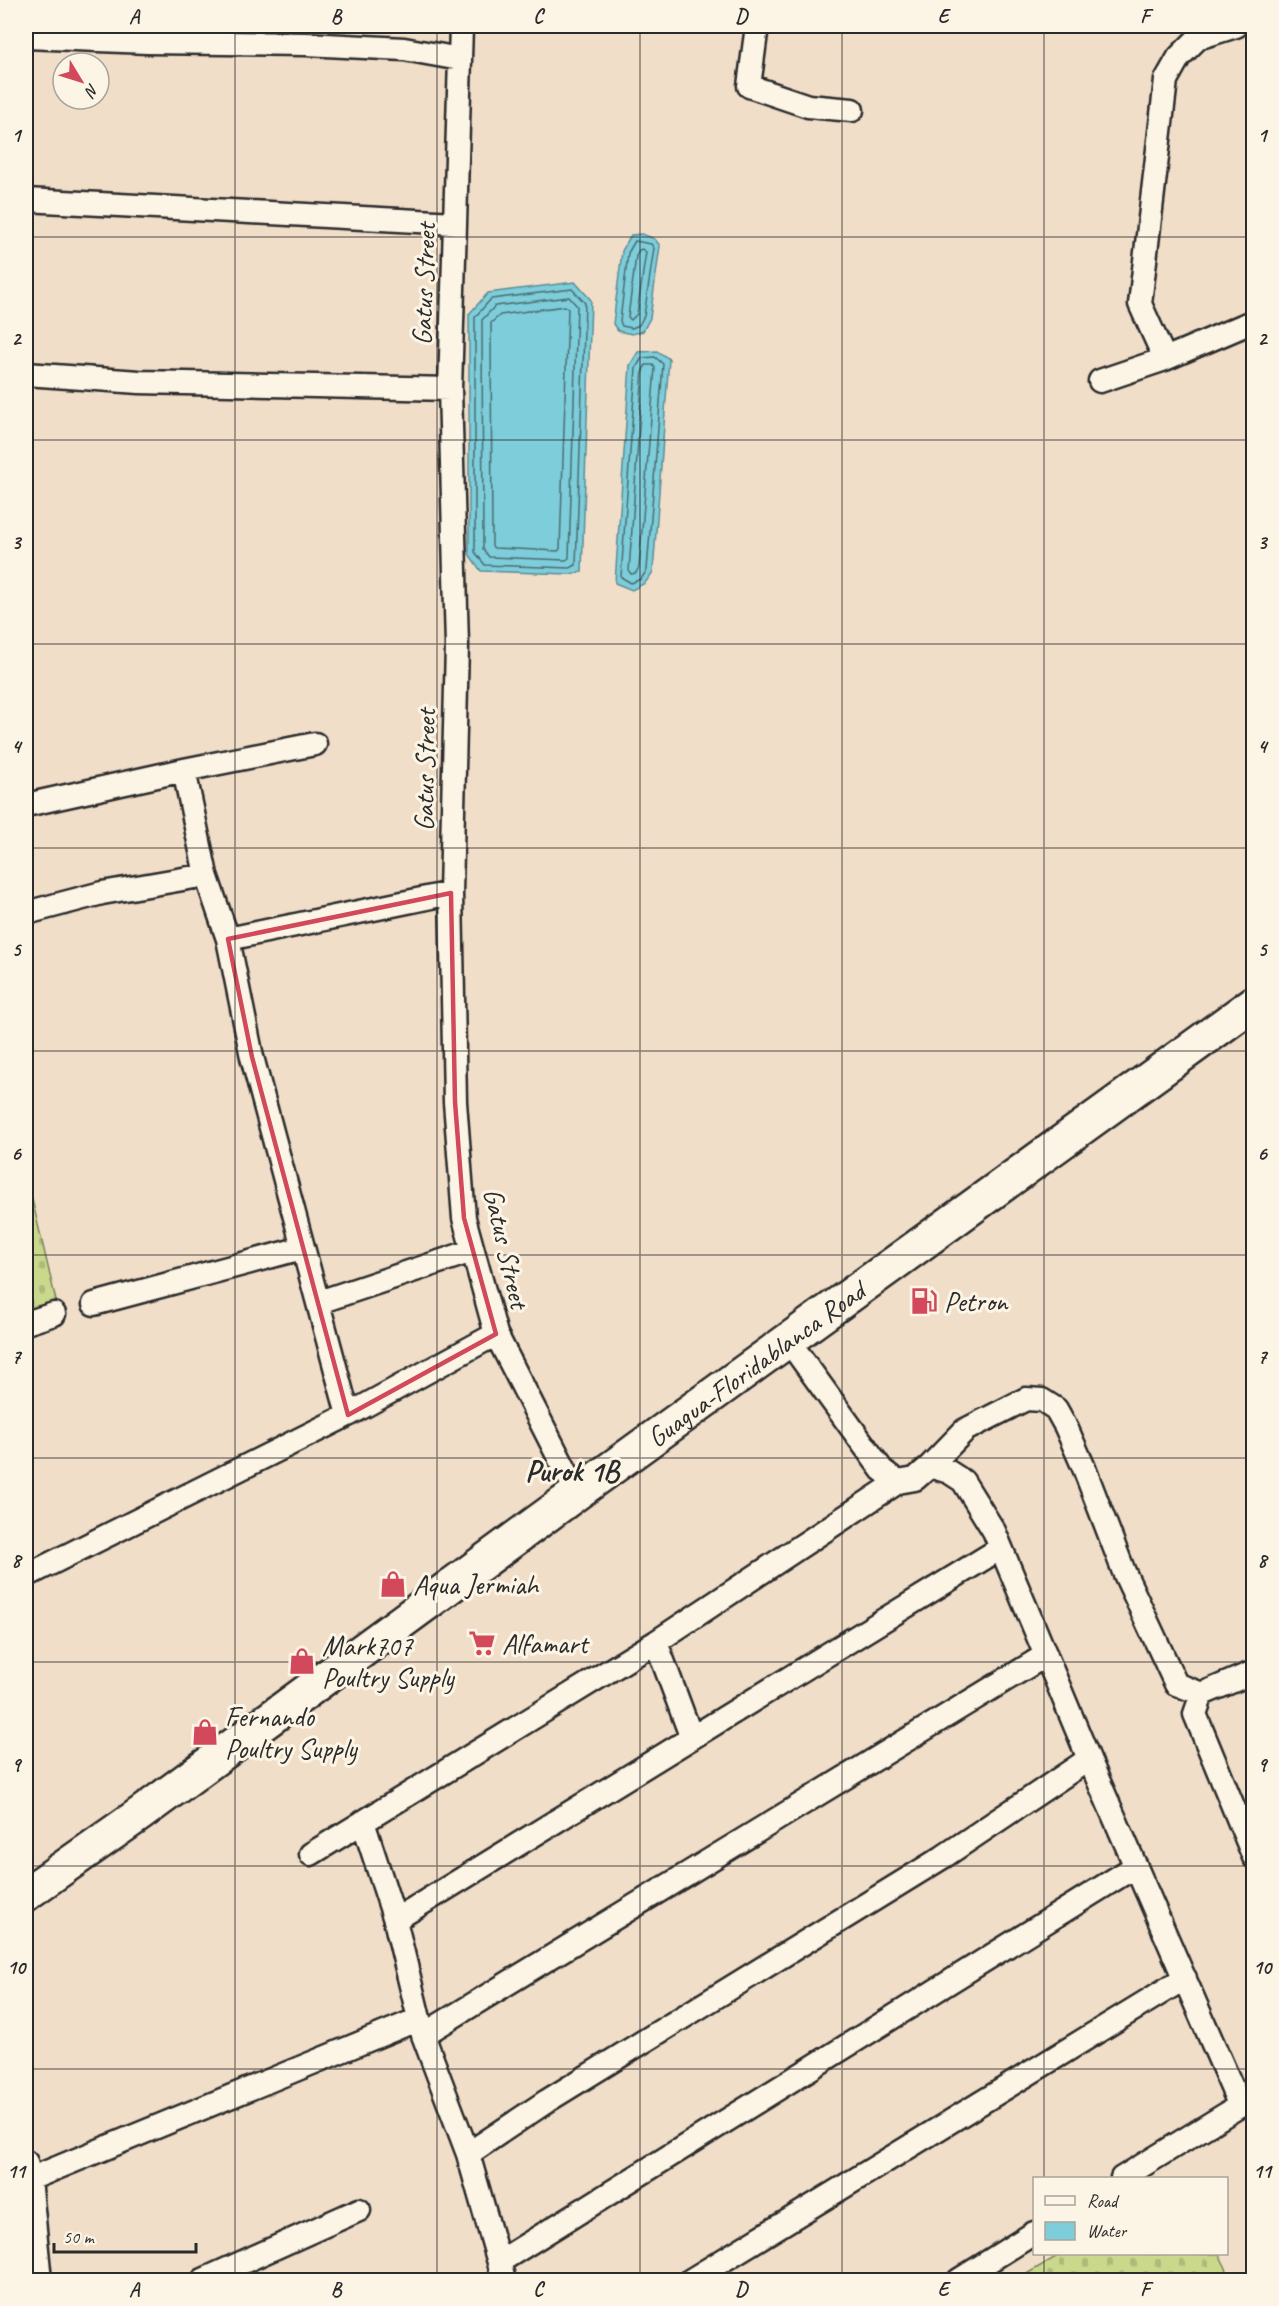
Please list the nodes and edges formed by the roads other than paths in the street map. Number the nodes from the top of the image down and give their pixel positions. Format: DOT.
graph roads {
  1 [pos="461,26"];
  2 [pos="757,26"];
  3 [pos="1236,26"];
  4 [pos="26,37"];
  5 [pos="460,59"];
  6 [pos="852,110"];
  7 [pos="26,200"];
  8 [pos="455,224"];
  9 [pos="1254,321"];
  10 [pos="1165,359"];
  11 [pos="26,374"];
  12 [pos="1100,381"];
  13 [pos="450,390"];
  14 [pos="315,744"];
  15 [pos="184,770"];
  16 [pos="26,805"];
  17 [pos="206,875"];
  18 [pos="451,893"];
  19 [pos="26,913"];
  20 [pos="228,939"];
  21 [pos="1254,1003"];
  22 [pos="302,1248"];
  23 [pos="472,1251"];
  24 [pos="319,1302"];
  25 [pos="94,1305"];
  26 [pos="54,1314"];
  27 [pos="26,1323"];
  28 [pos="496,1334"];
  29 [pos="788,1340"];
  30 [pos="348,1415"];
  31 [pos="930,1466"];
  32 [pos="898,1482"];
  33 [pos="578,1493"];
  34 [pos="1001,1548"];
  35 [pos="26,1576"];
  36 [pos="656,1642"];
  37 [pos="1046,1654"];
  38 [pos="1254,1672"];
  39 [pos="1202,1694"];
  40 [pos="692,1736"];
  41 [pos="1089,1759"];
  42 [pos="363,1822"];
  43 [pos="311,1854"];
  44 [pos="1254,1857"];
  45 [pos="1136,1866"];
  46 [pos="26,1894"];
  47 [pos="394,1920"];
  48 [pos="1185,1978"];
  49 [pos="421,2027"];
  50 [pos="1247,2102"];
  51 [pos="468,2154"];
  52 [pos="28,2170"];
  53 [pos="1124,2177"];
  54 [pos="359,2210"];
  55 [pos="1033,2234"];
  56 [pos="501,2271"];
  57 [pos="40,2280"];
  58 [pos="203,2280"];
  59 [pos="691,2280"];
  60 [pos="959,2280"];
  1 -- 5 [label="street, Gatus Street"];
  2 -- 6 [label="street"];
  3 -- 10 [label="street"];
  4 -- 5 [label="street"];
  5 -- 8 [label="street, Gatus Street"];
  7 -- 8 [label="street"];
  8 -- 13 [label="street, Gatus Street"];
  9 -- 10 [label="street"];
  10 -- 12 [label="street"];
  11 -- 13 [label="street"];
  13 -- 18 [label="street, Gatus Street"];
  14 -- 15 [label="street"];
  15 -- 16 [label="street"];
  15 -- 17 [label="street"];
  17 -- 19 [label="street"];
  17 -- 20 [label="street"];
  18 -- 20 [label="street"];
  18 -- 23 [label="street, Gatus Street"];
  20 -- 22 [label="street"];
  21 -- 29 [label="main road, Guagua-Floridablanca Road"];
  22 -- 24 [label="street"];
  22 -- 25 [label="street"];
  23 -- 24 [label="street"];
  23 -- 28 [label="street, Gatus Street"];
  24 -- 30 [label="street"];
  26 -- 27 [label="street"];
  28 -- 30 [label="street"];
  28 -- 33 [label="street, Gatus Street"];
  29 -- 32 [label="street"];
  29 -- 33 [label="main road, Guagua-Floridablanca Road"];
  30 -- 35 [label="street"];
  31 -- 32 [label="street"];
  31 -- 34 [label="street"];
  31 -- 39 [label="street"];
  32 -- 36 [label="street"];
  33 -- 46 [label="main road, Guagua-Floridablanca Road"];
  34 -- 37 [label="street"];
  34 -- 40 [label="street"];
  36 -- 40 [label="street"];
  36 -- 42 [label="street"];
  37 -- 41 [label="street"];
  37 -- 49 [label="street"];
  38 -- 39 [label="street"];
  39 -- 44 [label="street"];
  40 -- 47 [label="street"];
  41 -- 45 [label="street"];
  41 -- 51 [label="street"];
  42 -- 43 [label="street"];
  42 -- 47 [label="street"];
  45 -- 48 [label="street"];
  45 -- 56 [label="street"];
  47 -- 49 [label="street"];
  48 -- 50 [label="street"];
  48 -- 59 [label="street"];
  49 -- 51 [label="street"];
  49 -- 52 [label="street"];
  50 -- 53 [label="street"];
  51 -- 56 [label="street"];
  52 -- 57 [label="street"];
  54 -- 58 [label="street"];
  55 -- 60 [label="street"];
}
